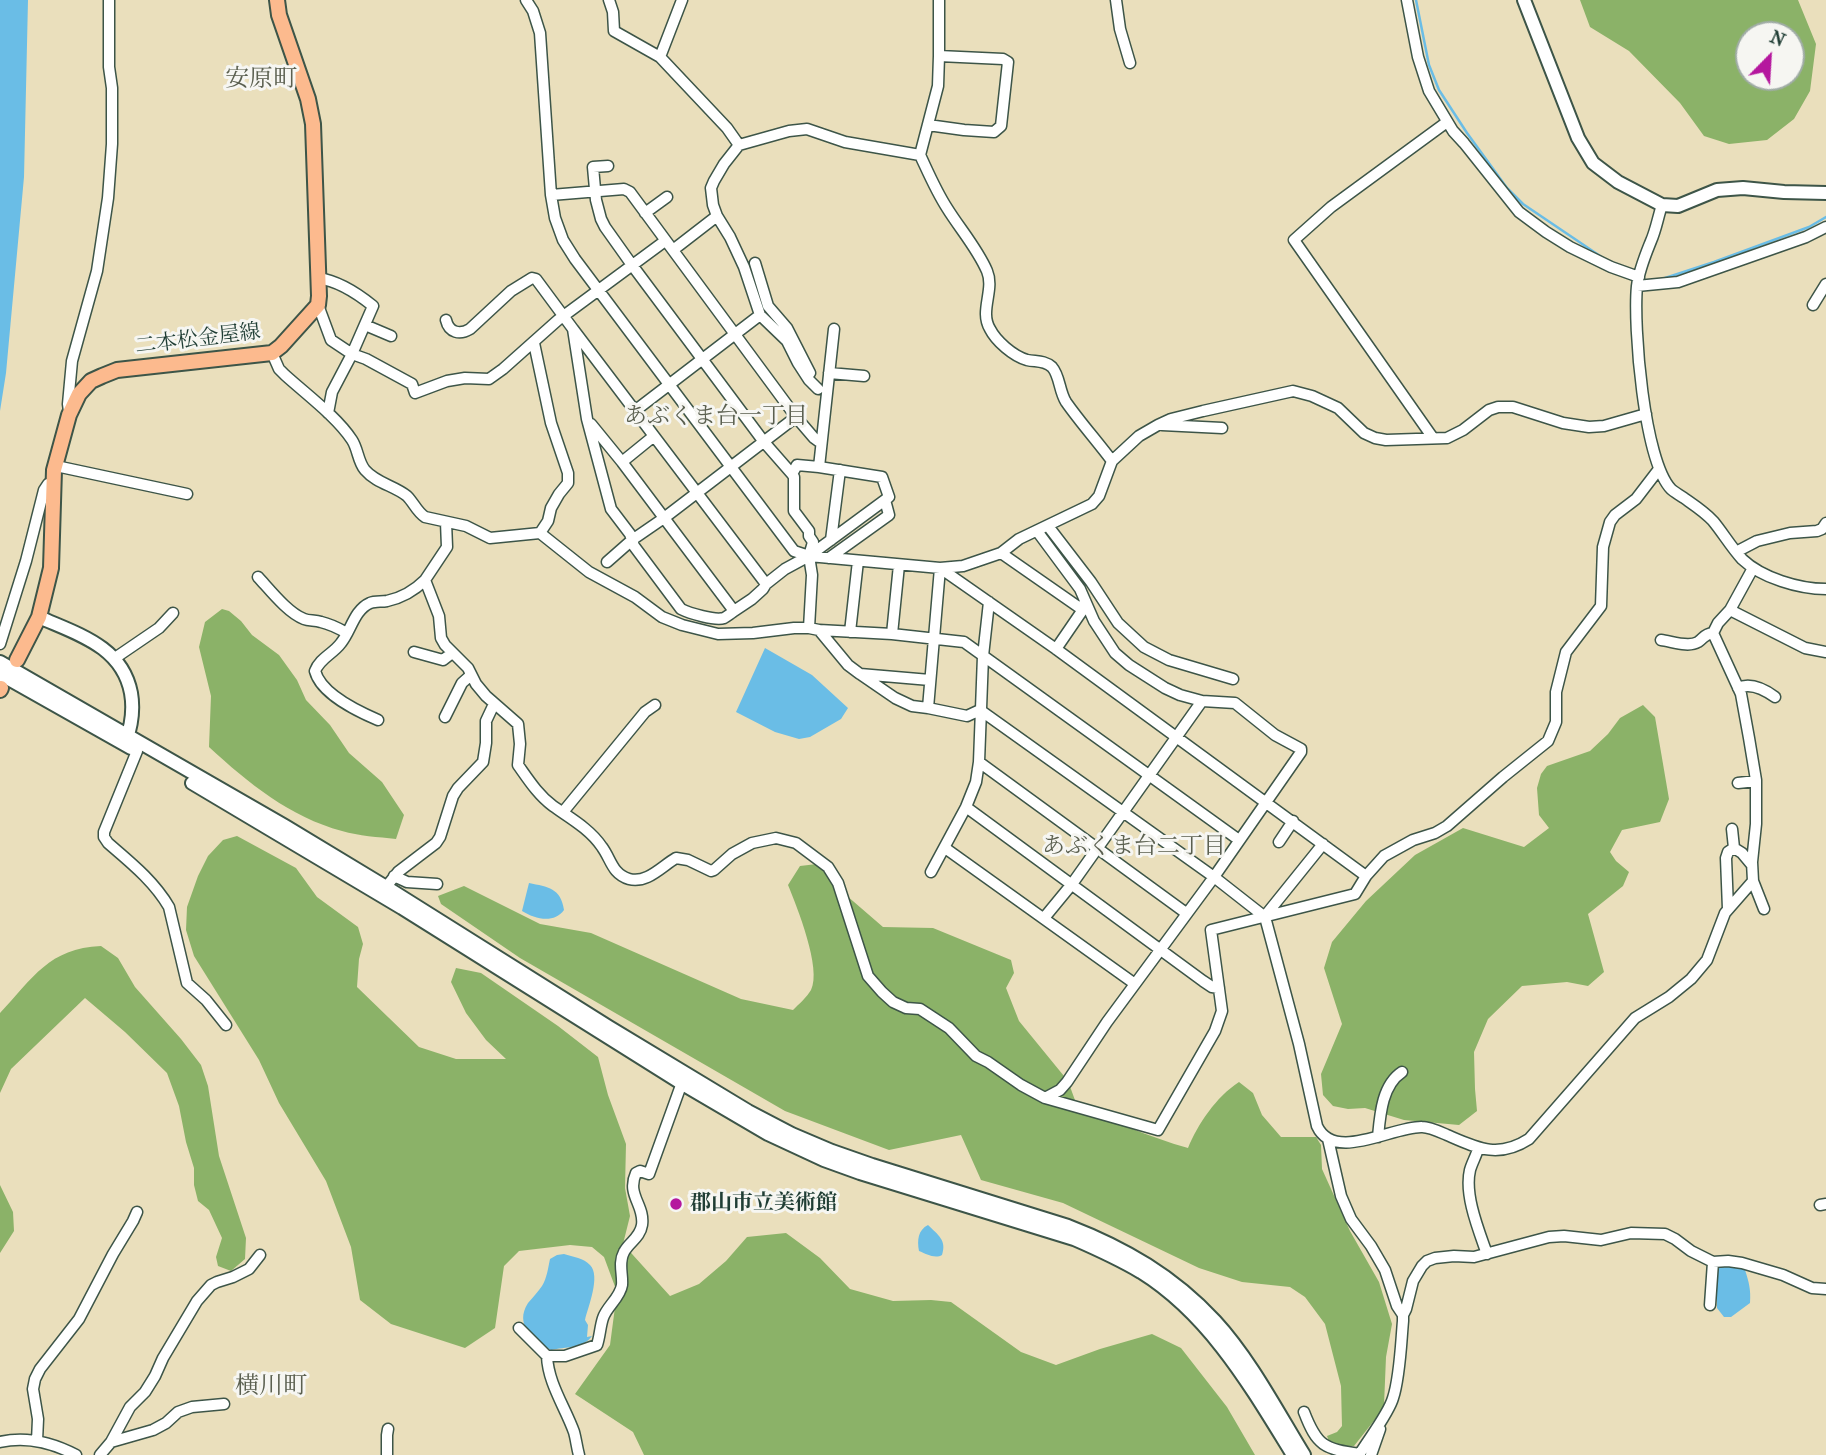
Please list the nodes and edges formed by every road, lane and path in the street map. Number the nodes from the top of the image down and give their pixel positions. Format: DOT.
graph roads {
  1 [pos="109,0"];
  2 [pos="277,0"];
  3 [pos="609,0"];
  4 [pos="682,0"];
  5 [pos="939,0"];
  6 [pos="1116,0"];
  7 [pos="1407,0"];
  8 [pos="1524,0"];
  9 [pos="528,1"];
  10 [pos="939,56"];
  11 [pos="660,57"];
  12 [pos="1130,63"];
  13 [pos="1447,122"];
  14 [pos="928,124"];
  15 [pos="739,145"];
  16 [pos="920,155"];
  17 [pos="608,166"];
  18 [pos="1826,186"];
  19 [pos="595,193"];
  20 [pos="1820,193"];
  21 [pos="551,195"];
  22 [pos="667,197"];
  23 [pos="1662,205"];
  24 [pos="645,213"];
  25 [pos="717,216"];
  26 [pos="1826,227"];
  27 [pos="665,241"];
  28 [pos="673,250"];
  29 [pos="755,263"];
  30 [pos="632,265"];
  31 [pos="318,278"];
  32 [pos="1638,282"];
  33 [pos="1825,287"];
  34 [pos="598,290"];
  35 [pos="318,305"];
  36 [pos="1813,305"];
  37 [pos="760,315"];
  38 [pos="564,316"];
  39 [pos="446,320"];
  40 [pos="365,325"];
  41 [pos="573,329"];
  42 [pos="834,329"];
  43 [pos="736,335"];
  44 [pos="391,336"];
  45 [pos="534,343"];
  46 [pos="272,353"];
  47 [pos="352,354"];
  48 [pos="703,359"];
  49 [pos="829,373"];
  50 [pos="864,376"];
  51 [pos="669,385"];
  52 [pos="636,410"];
  53 [pos="328,413"];
  54 [pos="1646,414"];
  55 [pos="69,415"];
  56 [pos="796,417"];
  57 [pos="587,419"];
  58 [pos="1158,425"];
  59 [pos="1222,428"];
  60 [pos="654,436"];
  61 [pos="1433,438"];
  62 [pos="764,442"];
  63 [pos="821,443"];
  64 [pos="1112,461"];
  65 [pos="622,462"];
  66 [pos="55,466"];
  67 [pos="730,466"];
  68 [pos="819,467"];
  69 [pos="1658,469"];
  70 [pos="840,470"];
  71 [pos="792,474"];
  72 [pos="54,482"];
  73 [pos="696,492"];
  74 [pos="187,494"];
  75 [pos="885,499"];
  76 [pos="664,518"];
  77 [pos="446,522"];
  78 [pos="1826,523"];
  79 [pos="1048,526"];
  80 [pos="1037,531"];
  81 [pos="540,533"];
  82 [pos="632,540"];
  83 [pos="831,540"];
  84 [pos="1736,552"];
  85 [pos="1001,553"];
  86 [pos="809,556"];
  87 [pos="829,558"];
  88 [pos="858,561"];
  89 [pos="607,562"];
  90 [pos="899,565"];
  91 [pos="940,568"];
  92 [pos="1754,568"];
  93 [pos="258,577"];
  94 [pos="425,580"];
  95 [pos="766,584"];
  96 [pos="1826,589"];
  97 [pos="989,602"];
  98 [pos="1083,605"];
  99 [pos="1730,610"];
  100 [pos="734,611"];
  101 [pos="173,613"];
  102 [pos="39,617"];
  103 [pos="814,629"];
  104 [pos="850,632"];
  105 [pos="347,633"];
  106 [pos="1713,633"];
  107 [pos="892,634"];
  108 [pos="934,639"];
  109 [pos="1661,640"];
  110 [pos="0,644"];
  111 [pos="1056,649"];
  112 [pos="414,652"];
  113 [pos="1826,652"];
  114 [pos="452,653"];
  115 [pos="983,656"];
  116 [pos="115,658"];
  117 [pos="17,660"];
  118 [pos="0,662"];
  119 [pos="0,674"];
  120 [pos="860,674"];
  121 [pos="471,675"];
  122 [pos="1233,679"];
  123 [pos="930,680"];
  124 [pos="1738,688"];
  125 [pos="1775,697"];
  126 [pos="1202,701"];
  127 [pos="494,704"];
  128 [pos="655,705"];
  129 [pos="928,708"];
  130 [pos="980,710"];
  131 [pos="445,717"];
  132 [pos="378,720"];
  133 [pos="1176,736"];
  134 [pos="126,740"];
  135 [pos="136,751"];
  136 [pos="979,762"];
  137 [pos="1148,775"];
  138 [pos="1756,781"];
  139 [pos="1738,783"];
  140 [pos="1266,802"];
  141 [pos="965,807"];
  142 [pos="1123,811"];
  143 [pos="563,812"];
  144 [pos="1293,821"];
  145 [pos="1732,829"];
  146 [pos="1239,840"];
  147 [pos="1279,842"];
  148 [pos="1322,844"];
  149 [pos="945,848"];
  150 [pos="1097,848"];
  151 [pos="1734,848"];
  152 [pos="1752,865"];
  153 [pos="931,872"];
  154 [pos="1366,876"];
  155 [pos="1214,877"];
  156 [pos="1753,881"];
  157 [pos="437,884"];
  158 [pos="1072,884"];
  159 [pos="387,886"];
  160 [pos="1728,909"];
  161 [pos="1764,909"];
  162 [pos="1186,913"];
  163 [pos="1265,917"];
  164 [pos="1044,918"];
  165 [pos="1160,950"];
  166 [pos="1135,984"];
  167 [pos="1219,988"];
  168 [pos="226,1025"];
  169 [pos="1402,1072"];
  170 [pos="683,1078"];
  171 [pos="1045,1098"];
  172 [pos="1378,1137"];
  173 [pos="1328,1139"];
  174 [pos="1478,1149"];
  175 [pos="137,1212"];
  176 [pos="1488,1254"];
  177 [pos="260,1255"];
  178 [pos="1713,1262"];
  179 [pos="1826,1289"];
  180 [pos="1710,1305"];
  181 [pos="1402,1314"];
  182 [pos="519,1328"];
  183 [pos="547,1356"];
  184 [pos="224,1404"];
  185 [pos="1304,1412"];
  186 [pos="388,1429"];
  187 [pos="37,1441"];
  188 [pos="111,1442"];
  189 [pos="0,1443"];
  190 [pos="76,1455"];
  191 [pos="100,1455"];
  192 [pos="387,1455"];
  193 [pos="579,1455"];
  194 [pos="1293,1455"];
  195 [pos="1304,1455"];
  196 [pos="1363,1455"];
  1 -- 55 [label="street"];
  2 -- 31 [label="main road"];
  3 -- 11 [label="street"];
  4 -- 11 [label="street"];
  5 -- 10 [label="street"];
  6 -- 12 [label="street"];
  7 -- 13 [label="street"];
  8 -- 23 [label="street"];
  9 -- 21 [label="street"];
  10 -- 14 [label="street"];
  10 -- 14 [label="street"];
  11 -- 15 [label="street"];
  13 -- 32 [label="street"];
  13 -- 61 [label="street"];
  14 -- 16 [label="street"];
  15 -- 16 [label="street"];
  15 -- 25 [label="street"];
  16 -- 64 [label="street"];
  17 -- 19 [label="street"];
  18 -- 20 [label="street"];
  19 -- 21 [label="street"];
  19 -- 24 [label="street"];
  19 -- 30 [label="street"];
  20 -- 23 [label="street"];
  21 -- 34 [label="street"];
  22 -- 24 [label="street"];
  23 -- 32 [label="street"];
  24 -- 27 [label="street"];
  25 -- 28 [label="street"];
  25 -- 37 [label="street"];
  26 -- 32 [label="street"];
  27 -- 28 [label="street"];
  27 -- 30 [label="street"];
  28 -- 43 [label="street"];
  29 -- 37 [label="street"];
  30 -- 34 [label="street"];
  30 -- 48 [label="street"];
  31 -- 35 [label="main road"];
  31 -- 40 [label="street"];
  32 -- 54 [label="street"];
  33 -- 36 [label="street"];
  34 -- 38 [label="street"];
  34 -- 51 [label="street"];
  35 -- 46 [label="main road, 二本松金屋線"];
  35 -- 47 [label="street"];
  37 -- 43 [label="street"];
  38 -- 39 [label="street"];
  38 -- 41 [label="street"];
  38 -- 45 [label="street"];
  40 -- 44 [label="street"];
  40 -- 47 [label="street"];
  41 -- 52 [label="street"];
  41 -- 57 [label="street"];
  42 -- 49 [label="street"];
  43 -- 48 [label="street"];
  43 -- 56 [label="street"];
  45 -- 47 [label="street"];
  45 -- 81 [label="street"];
  46 -- 53 [label="street"];
  46 -- 55 [label="main road, 二本松金屋線"];
  47 -- 53 [label="street"];
  48 -- 51 [label="street"];
  48 -- 62 [label="street"];
  49 -- 50 [label="street"];
  49 -- 63 [label="street"];
  51 -- 52 [label="street"];
  51 -- 67 [label="street"];
  52 -- 60 [label="street"];
  53 -- 77 [label="street"];
  54 -- 61 [label="street"];
  54 -- 69 [label="street"];
  55 -- 66 [label="main road, 二本松金屋線"];
  56 -- 62 [label="street"];
  56 -- 63 [label="street"];
  57 -- 65 [label="street"];
  57 -- 82 [label="street"];
  58 -- 59 [label="street"];
  58 -- 61 [label="street"];
  58 -- 64 [label="street"];
  60 -- 65 [label="street"];
  60 -- 73 [label="street"];
  62 -- 67 [label="street"];
  62 -- 71 [label="street"];
  63 -- 68 [label="street"];
  64 -- 79 [label="street"];
  65 -- 76 [label="street"];
  66 -- 72 [label="main road, 二本松金屋線"];
  66 -- 74 [label="street"];
  67 -- 73 [label="street"];
  67 -- 86 [label="street"];
  68 -- 70 [label="street"];
  68 -- 71 [label="street"];
  69 -- 84 [label="street"];
  69 -- 154 [label="street"];
  70 -- 75 [label="street"];
  70 -- 83 [label="street"];
  71 -- 86 [label="street"];
  72 -- 102 [label="main road, 二本松金屋線"];
  72 -- 110 [label="street"];
  73 -- 76 [label="street"];
  73 -- 95 [label="street"];
  75 -- 83 [label="street"];
  75 -- 87 [label="street"];
  76 -- 82 [label="street"];
  76 -- 100 [label="street"];
  77 -- 81 [label="street"];
  77 -- 94 [label="street"];
  78 -- 84 [label="street"];
  79 -- 80 [label="street"];
  79 -- 122 [label="street"];
  80 -- 85 [label="street"];
  80 -- 98 [label="street"];
  81 -- 103 [label="street"];
  82 -- 89 [label="street"];
  82 -- 100 [label="street"];
  83 -- 86 [label="street"];
  84 -- 92 [label="street"];
  85 -- 91 [label="street"];
  85 -- 98 [label="street"];
  86 -- 87 [label="street"];
  86 -- 95 [label="street"];
  86 -- 103 [label="street"];
  87 -- 88 [label="street"];
  88 -- 90 [label="street"];
  88 -- 104 [label="street"];
  90 -- 91 [label="street"];
  90 -- 107 [label="street"];
  91 -- 97 [label="street"];
  91 -- 108 [label="street"];
  92 -- 96 [label="street"];
  92 -- 99 [label="street"];
  93 -- 105 [label="street"];
  94 -- 105 [label="street"];
  94 -- 114 [label="street"];
  95 -- 100 [label="street"];
  97 -- 111 [label="street"];
  97 -- 115 [label="street"];
  98 -- 111 [label="street"];
  98 -- 126 [label="street"];
  99 -- 106 [label="street"];
  99 -- 113 [label="street"];
  101 -- 116 [label="street"];
  102 -- 116 [label="street"];
  102 -- 117 [label="main road, 二本松金屋線"];
  103 -- 104 [label="street"];
  103 -- 120 [label="street"];
  104 -- 107 [label="street"];
  105 -- 132 [label="street"];
  106 -- 109 [label="street"];
  106 -- 124 [label="street"];
  107 -- 108 [label="street"];
  108 -- 115 [label="street"];
  108 -- 123 [label="street"];
  111 -- 133 [label="street"];
  112 -- 114 [label="street"];
  114 -- 121 [label="street"];
  115 -- 130 [label="street"];
  115 -- 137 [label="street"];
  116 -- 134 [label="street"];
  118 -- 134 [label="street"];
  119 -- 134 [label="street"];
  120 -- 123 [label="street"];
  120 -- 129 [label="street"];
  121 -- 127 [label="street"];
  121 -- 131 [label="street"];
  123 -- 129 [label="street"];
  124 -- 125 [label="street"];
  124 -- 138 [label="street"];
  126 -- 133 [label="street"];
  126 -- 140 [label="street"];
  127 -- 143 [label="street"];
  127 -- 159 [label="street"];
  128 -- 143 [label="street"];
  129 -- 130 [label="street"];
  130 -- 136 [label="street"];
  130 -- 142 [label="street"];
  133 -- 137 [label="street"];
  133 -- 140 [label="street"];
  134 -- 135 [label="street"];
  134 -- 159 [label="street"];
  135 -- 159 [label="street"];
  135 -- 168 [label="street"];
  136 -- 141 [label="street"];
  136 -- 150 [label="street"];
  137 -- 142 [label="street"];
  137 -- 146 [label="street"];
  138 -- 139 [label="street"];
  138 -- 152 [label="street"];
  140 -- 144 [label="street"];
  140 -- 146 [label="street"];
  141 -- 149 [label="street"];
  141 -- 158 [label="street"];
  142 -- 150 [label="street"];
  142 -- 155 [label="street"];
  143 -- 171 [label="street"];
  144 -- 147 [label="street"];
  144 -- 148 [label="street"];
  145 -- 151 [label="street"];
  146 -- 155 [label="street"];
  148 -- 154 [label="street"];
  148 -- 163 [label="street"];
  149 -- 153 [label="street"];
  149 -- 164 [label="street"];
  150 -- 158 [label="street"];
  150 -- 162 [label="street"];
  151 -- 152 [label="street"];
  151 -- 160 [label="street"];
  152 -- 156 [label="street"];
  154 -- 163 [label="street"];
  155 -- 162 [label="street"];
  155 -- 163 [label="street"];
  156 -- 160 [label="street"];
  156 -- 161 [label="street"];
  157 -- 159 [label="street"];
  158 -- 164 [label="street"];
  158 -- 165 [label="street"];
  159 -- 170 [label="street"];
  160 -- 174 [label="street"];
  162 -- 165 [label="street"];
  163 -- 167 [label="street"];
  163 -- 173 [label="street"];
  164 -- 166 [label="street"];
  165 -- 166 [label="street"];
  165 -- 167 [label="street"];
  166 -- 171 [label="street"];
  167 -- 171 [label="street"];
  169 -- 172 [label="street"];
  170 -- 183 [label="street"];
  170 -- 194 [label="street"];
  170 -- 195 [label="street"];
  172 -- 173 [label="street"];
  172 -- 174 [label="street"];
  173 -- 181 [label="street"];
  174 -- 176 [label="street"];
  175 -- 187 [label="street"];
  176 -- 178 [label="street"];
  176 -- 181 [label="street"];
  177 -- 188 [label="street"];
  178 -- 179 [label="street"];
  178 -- 180 [label="street"];
  181 -- 196 [label="street"];
  182 -- 183 [label="street"];
  183 -- 193 [label="street"];
  184 -- 188 [label="street"];
  185 -- 196 [label="street"];
  186 -- 192 [label="street"];
  187 -- 189 [label="street"];
  187 -- 190 [label="street"];
  188 -- 191 [label="street"];
}
